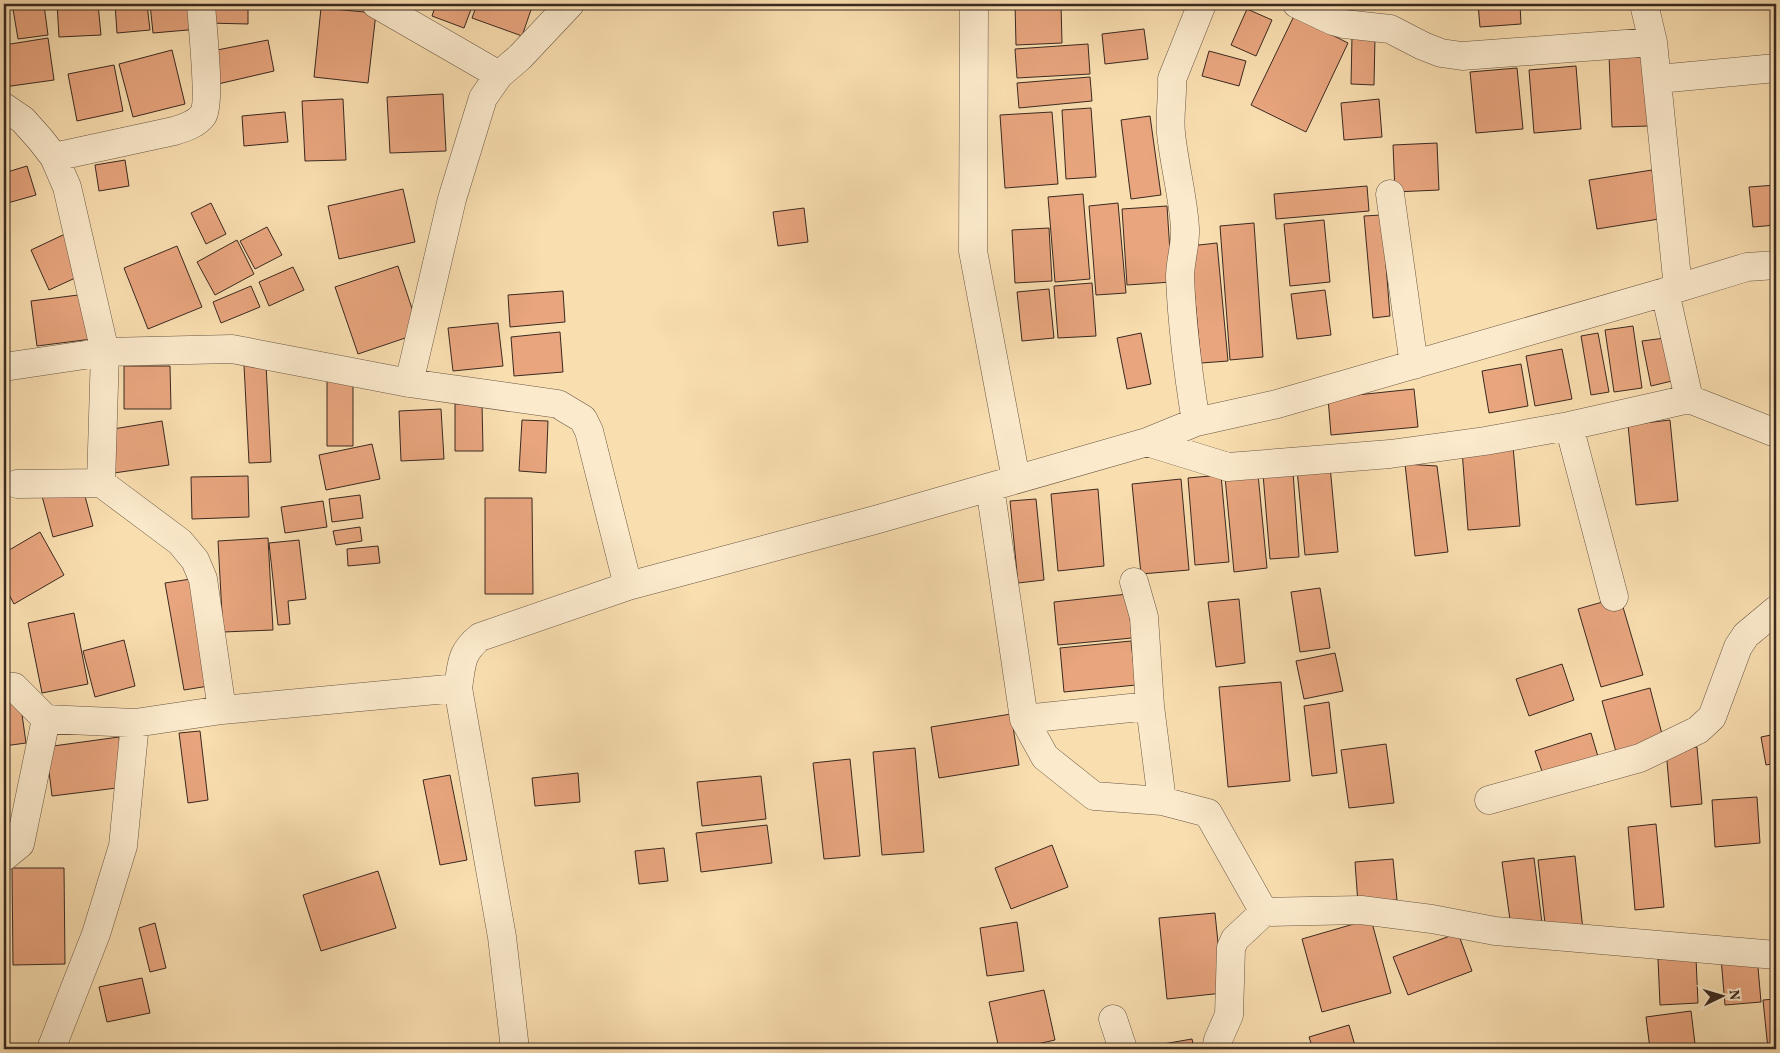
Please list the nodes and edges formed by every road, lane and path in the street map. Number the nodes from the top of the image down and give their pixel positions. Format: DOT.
graph roads {
  1 [pos="201,4"];
  2 [pos="376,4"];
  3 [pos="570,4"];
  4 [pos="974,4"];
  5 [pos="1202,4"];
  6 [pos="1297,4"];
  7 [pos="1644,4"];
  8 [pos="1653,42"];
  9 [pos="1776,68"];
  10 [pos="499,75"];
  11 [pos="1658,79"];
  12 [pos="4,107"];
  13 [pos="54,157"];
  14 [pos="1390,194"];
  15 [pos="1776,265"];
  16 [pos="1672,290"];
  17 [pos="105,352"];
  18 [pos="1414,365"];
  19 [pos="4,367"];
  20 [pos="409,383"];
  21 [pos="1689,399"];
  22 [pos="1196,422"];
  23 [pos="1569,426"];
  24 [pos="1775,440"];
  25 [pos="1147,442"];
  26 [pos="1016,479"];
  27 [pos="101,483"];
  28 [pos="17,484"];
  29 [pos="990,487"];
  30 [pos="1134,582"];
  31 [pos="628,586"];
  32 [pos="1614,597"];
  33 [pos="1776,610"];
  34 [pos="4,686"];
  35 [pos="458,688"];
  36 [pos="1150,706"];
  37 [pos="222,710"];
  38 [pos="46,719"];
  39 [pos="1024,719"];
  40 [pos="135,723"];
  41 [pos="1489,800"];
  42 [pos="1162,801"];
  43 [pos="4,857"];
  44 [pos="1264,912"];
  45 [pos="1776,955"];
  46 [pos="1113,1019"];
  47 [pos="50,1049"];
  48 [pos="515,1049"];
  49 [pos="1123,1049"];
  50 [pos="1216,1049"];
  1 -- 13 [label="street"];
  2 -- 10 [label="street"];
  3 -- 10 [label="street"];
  4 -- 26 [label="street"];
  5 -- 22 [label="street"];
  6 -- 8 [label="street"];
  7 -- 8 [label="street"];
  8 -- 11 [label="street"];
  9 -- 11 [label="street"];
  10 -- 20 [label="street"];
  11 -- 16 [label="street"];
  12 -- 13 [label="street"];
  13 -- 17 [label="street"];
  14 -- 18 [label="street"];
  15 -- 16 [label="street"];
  16 -- 18 [label="street"];
  16 -- 21 [label="street"];
  17 -- 19 [label="street"];
  17 -- 20 [label="street"];
  17 -- 27 [label="street"];
  18 -- 22 [label="street"];
  20 -- 31 [label="street"];
  21 -- 23 [label="street"];
  21 -- 24 [label="street"];
  22 -- 25 [label="street"];
  23 -- 25 [label="street"];
  23 -- 32 [label="street"];
  25 -- 26 [label="street"];
  26 -- 29 [label="street"];
  27 -- 28 [label="street"];
  27 -- 37 [label="street"];
  29 -- 31 [label="street"];
  29 -- 39 [label="street"];
  30 -- 36 [label="street"];
  31 -- 35 [label="street"];
  33 -- 41 [label="street"];
  34 -- 38 [label="street"];
  35 -- 37 [label="street"];
  35 -- 48 [label="street"];
  36 -- 39 [label="street"];
  36 -- 42 [label="street"];
  37 -- 40 [label="street"];
  38 -- 40 [label="street"];
  38 -- 43 [label="street"];
  39 -- 42 [label="street"];
  40 -- 47 [label="street"];
  42 -- 44 [label="street"];
  44 -- 45 [label="street"];
  44 -- 50 [label="street"];
  46 -- 49 [label="street"];
}
